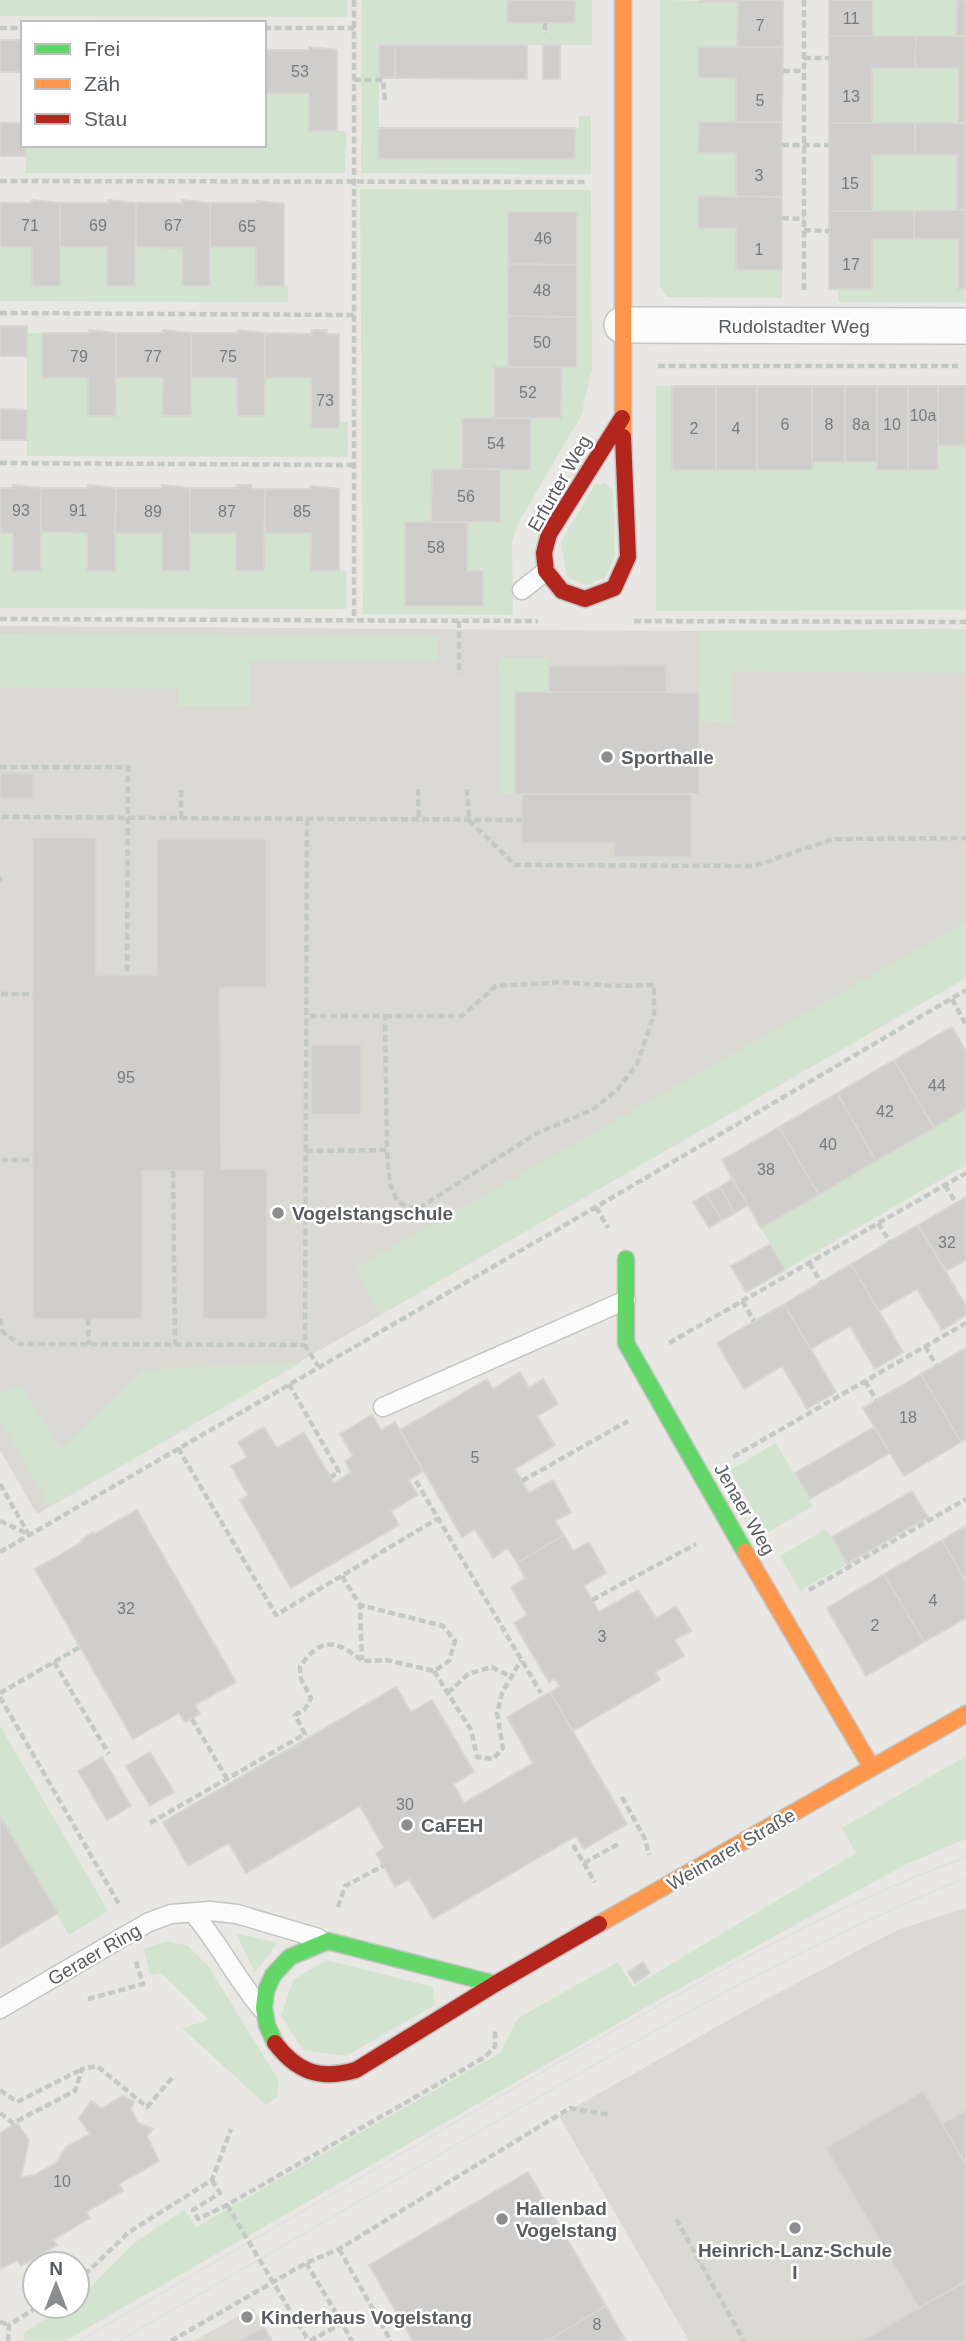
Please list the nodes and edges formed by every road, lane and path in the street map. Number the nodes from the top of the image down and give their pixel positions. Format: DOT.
graph roads {
  1 [pos="354,0"];
  2 [pos="623,0"];
  3 [pos="804,0"];
  4 [pos="545,23"];
  5 [pos="0,28"];
  6 [pos="21,28"];
  7 [pos="266,28"];
  8 [pos="354,28"];
  9 [pos="545,34"];
  10 [pos="804,58"];
  11 [pos="829,58"];
  12 [pos="783,71"];
  13 [pos="804,71"];
  14 [pos="354,80"];
  15 [pos="385,101"];
  16 [pos="782,145"];
  17 [pos="804,145"];
  18 [pos="829,145"];
  19 [pos="0,181"];
  20 [pos="354,182"];
  21 [pos="623,182"];
  22 [pos="782,218"];
  23 [pos="804,219"];
  24 [pos="804,230"];
  25 [pos="829,231"];
  26 [pos="0,313"];
  27 [pos="354,315"];
  28 [pos="622,326"];
  29 [pos="804,326"];
  30 [pos="966,327"];
  31 [pos="622,366"];
  32 [pos="804,366"];
  33 [pos="966,366"];
  34 [pos="622,418"];
  35 [pos="0,463"];
  36 [pos="354,465"];
  37 [pos="546,571"];
  38 [pos="522,590"];
  39 [pos="0,619"];
  40 [pos="354,620"];
  41 [pos="459,621"];
  42 [pos="546,621"];
  43 [pos="628,621"];
  44 [pos="966,622"];
  45 [pos="459,674"];
  46 [pos="0,767"];
  47 [pos="418,789"];
  48 [pos="467,789"];
  49 [pos="181,790"];
  50 [pos="2,817"];
  51 [pos="128,819"];
  52 [pos="181,819"];
  53 [pos="307,819"];
  54 [pos="419,819"];
  55 [pos="469,820"];
  56 [pos="522,820"];
  57 [pos="966,838"];
  58 [pos="127,975"];
  59 [pos="966,990"];
  60 [pos="1,994"];
  61 [pos="33,994"];
  62 [pos="952,999"];
  63 [pos="306,1016"];
  64 [pos="385,1016"];
  65 [pos="966,1025"];
  66 [pos="387,1150"];
  67 [pos="306,1151"];
  68 [pos="1,1160"];
  69 [pos="33,1160"];
  70 [pos="173,1171"];
  71 [pos="966,1173"];
  72 [pos="945,1185"];
  73 [pos="956,1203"];
  74 [pos="878,1223"];
  75 [pos="890,1242"];
  76 [pos="626,1259"];
  77 [pos="809,1263"];
  78 [pos="821,1282"];
  79 [pos="626,1300"];
  80 [pos="742,1301"];
  81 [pos="88,1319"];
  82 [pos="0,1320"];
  83 [pos="754,1321"];
  84 [pos="966,1323"];
  85 [pos="89,1345"];
  86 [pos="175,1345"];
  87 [pos="305,1345"];
  88 [pos="925,1346"];
  89 [pos="636,1362"];
  90 [pos="936,1365"];
  91 [pos="318,1366"];
  92 [pos="865,1381"];
  93 [pos="289,1384"];
  94 [pos="876,1400"];
  95 [pos="383,1407"];
  96 [pos="618,1426"];
  97 [pos="178,1448"];
  98 [pos="701,1475"];
  99 [pos="331,1477"];
  100 [pos="416,1481"];
  101 [pos="522,1481"];
  102 [pos="0,1484"];
  103 [pos="966,1499"];
  104 [pos="437,1519"];
  105 [pos="0,1521"];
  106 [pos="29,1535"];
  107 [pos="0,1552"];
  108 [pos="682,1553"];
  109 [pos="342,1575"];
  110 [pos="592,1600"];
  111 [pos="360,1605"];
  112 [pos="778,1608"];
  113 [pos="80,1647"];
  114 [pos="521,1660"];
  115 [pos="362,1661"];
  116 [pos="54,1662"];
  117 [pos="434,1671"];
  118 [pos="511,1677"];
  119 [pos="448,1693"];
  120 [pos="541,1693"];
  121 [pos="0,1695"];
  122 [pos="966,1714"];
  123 [pos="192,1718"];
  124 [pos="109,1754"];
  125 [pos="872,1768"];
  126 [pos="227,1779"];
  127 [pos="622,1797"];
  128 [pos="150,1823"];
  129 [pos="620,1843"];
  130 [pos="649,1855"];
  131 [pos="584,1863"];
  132 [pos="383,1866"];
  133 [pos="192,1913"];
  134 [pos="123,1937"];
  135 [pos="328,1941"];
  136 [pos="495,1984"];
  137 [pos="88,1999"];
  138 [pos="0,2009"];
  139 [pos="265,2013"];
  140 [pos="485,2057"];
  141 [pos="82,2069"];
  142 [pos="172,2078"];
  143 [pos="0,2090"];
  144 [pos="0,2113"];
  145 [pos="610,2115"];
  146 [pos="231,2129"];
  147 [pos="212,2180"];
  148 [pos="227,2205"];
  149 [pos="676,2219"];
  150 [pos="339,2249"];
  151 [pos="306,2263"];
  152 [pos="91,2269"];
  153 [pos="21,2317"];
  154 [pos="0,2322"];
  155 [pos="342,2323"];
  156 [pos="9,2325"];
  157 [pos="8,2341"];
  158 [pos="171,2341"];
  159 [pos="310,2341"];
  160 [pos="352,2341"];
  161 [pos="391,2341"];
  162 [pos="744,2341"];
  1 -- 8 [label="path"];
  2 -- 21 [label="street, Erfurter Weg"];
  3 -- 10 [label="path"];
  4 -- 9 [label="path"];
  5 -- 6 [label="path"];
  7 -- 8 [label="path"];
  8 -- 14 [label="path"];
  10 -- 11 [label="path"];
  10 -- 13 [label="path"];
  12 -- 13 [label="path"];
  13 -- 17 [label="path"];
  14 -- 15 [label="path"];
  14 -- 20 [label="path"];
  16 -- 17 [label="path"];
  17 -- 18 [label="path"];
  17 -- 23 [label="path"];
  19 -- 20 [label="path"];
  20 -- 21 [label="path"];
  20 -- 27 [label="path"];
  21 -- 28 [label="street, Erfurter Weg"];
  22 -- 23 [label="path"];
  23 -- 24 [label="path"];
  24 -- 25 [label="path"];
  24 -- 29 [label="path"];
  26 -- 27 [label="path"];
  27 -- 36 [label="path"];
  28 -- 29 [label="street, Rudolstadter Weg"];
  28 -- 31 [label="street, Erfurter Weg"];
  29 -- 30 [label="street, Rudolstadter Weg"];
  29 -- 32 [label="path"];
  31 -- 32 [label="path"];
  31 -- 34 [label="street, Erfurter Weg"];
  32 -- 33 [label="path"];
  34 -- 37 [label="street, Erfurter Weg"];
  34 -- 37 [label="street, Erfurter Weg"];
  35 -- 36 [label="path"];
  36 -- 40 [label="path"];
  37 -- 38 [label="lane"];
  39 -- 40 [label="path"];
  40 -- 41 [label="path"];
  41 -- 42 [label="path"];
  41 -- 45 [label="path"];
  43 -- 44 [label="path"];
  46 -- 51 [label="path"];
  47 -- 54 [label="path"];
  48 -- 55 [label="path"];
  49 -- 52 [label="path"];
  50 -- 51 [label="path"];
  51 -- 52 [label="path"];
  51 -- 58 [label="path"];
  52 -- 53 [label="path"];
  53 -- 54 [label="path"];
  53 -- 63 [label="path"];
  54 -- 55 [label="path"];
  55 -- 56 [label="path"];
  55 -- 57 [label="path"];
  59 -- 62 [label="path"];
  60 -- 61 [label="path"];
  62 -- 65 [label="path"];
  62 -- 91 [label="path"];
  63 -- 64 [label="path"];
  63 -- 67 [label="path"];
  64 -- 66 [label="path"];
  64 -- 66 [label="path"];
  66 -- 67 [label="path"];
  67 -- 87 [label="path"];
  68 -- 69 [label="path"];
  70 -- 86 [label="path"];
  71 -- 72 [label="path"];
  72 -- 73 [label="path"];
  72 -- 74 [label="path"];
  74 -- 75 [label="path"];
  74 -- 77 [label="path"];
  76 -- 79 [label="street, Jenaer Weg"];
  77 -- 78 [label="path"];
  77 -- 80 [label="path"];
  79 -- 89 [label="street, Jenaer Weg"];
  79 -- 95 [label="lane"];
  80 -- 83 [label="path"];
  80 -- 89 [label="path"];
  81 -- 85 [label="path"];
  82 -- 85 [label="path"];
  84 -- 88 [label="path"];
  85 -- 86 [label="path"];
  86 -- 87 [label="path"];
  87 -- 91 [label="path"];
  88 -- 90 [label="path"];
  88 -- 92 [label="path"];
  89 -- 98 [label="street, Jenaer Weg"];
  91 -- 93 [label="path"];
  92 -- 94 [label="path"];
  92 -- 98 [label="path"];
  93 -- 97 [label="path"];
  93 -- 99 [label="path"];
  96 -- 101 [label="path"];
  97 -- 106 [label="path"];
  97 -- 109 [label="path"];
  98 -- 112 [label="street, Jenaer Weg"];
  100 -- 104 [label="path"];
  102 -- 106 [label="path"];
  103 -- 112 [label="path"];
  104 -- 109 [label="path"];
  104 -- 114 [label="path"];
  105 -- 106 [label="path"];
  106 -- 107 [label="path"];
  108 -- 110 [label="path"];
  109 -- 111 [label="path"];
  111 -- 115 [label="path"];
  111 -- 117 [label="path"];
  112 -- 125 [label="street, Jenaer Weg"];
  113 -- 116 [label="path"];
  114 -- 118 [label="path"];
  114 -- 120 [label="path"];
  115 -- 117 [label="path"];
  115 -- 126 [label="path"];
  116 -- 121 [label="path"];
  116 -- 124 [label="path"];
  117 -- 119 [label="path"];
  118 -- 119 [label="path"];
  118 -- 119 [label="path"];
  121 -- 134 [label="path"];
  122 -- 125 [label="street, Weimarer Straße"];
  123 -- 126 [label="path"];
  125 -- 136 [label="street, Weimarer Straße"];
  126 -- 128 [label="path"];
  127 -- 130 [label="path"];
  129 -- 131 [label="path"];
  132 -- 135 [label="path"];
  133 -- 134 [label="lane, Geraer Ring"];
  133 -- 135 [label="lane"];
  133 -- 139 [label="lane, Weimarer Straße"];
  134 -- 137 [label="path"];
  134 -- 138 [label="lane, Geraer Ring"];
  135 -- 136 [label="street"];
  135 -- 139 [label="street, Weimarer Straße"];
  136 -- 139 [label="street, Weimarer Straße"];
  140 -- 148 [label="path"];
  141 -- 142 [label="path"];
  141 -- 143 [label="path"];
  141 -- 144 [label="path"];
  145 -- 150 [label="path"];
  146 -- 147 [label="path"];
  147 -- 148 [label="path"];
  147 -- 152 [label="path"];
  148 -- 159 [label="path, bridge"];
  149 -- 162 [label="path"];
  150 -- 151 [label="path"];
  150 -- 161 [label="path"];
  151 -- 155 [label="path"];
  151 -- 158 [label="path"];
  153 -- 156 [label="path"];
  154 -- 156 [label="path"];
  155 -- 159 [label="path"];
  155 -- 160 [label="path"];
  156 -- 157 [label="path"];
}
